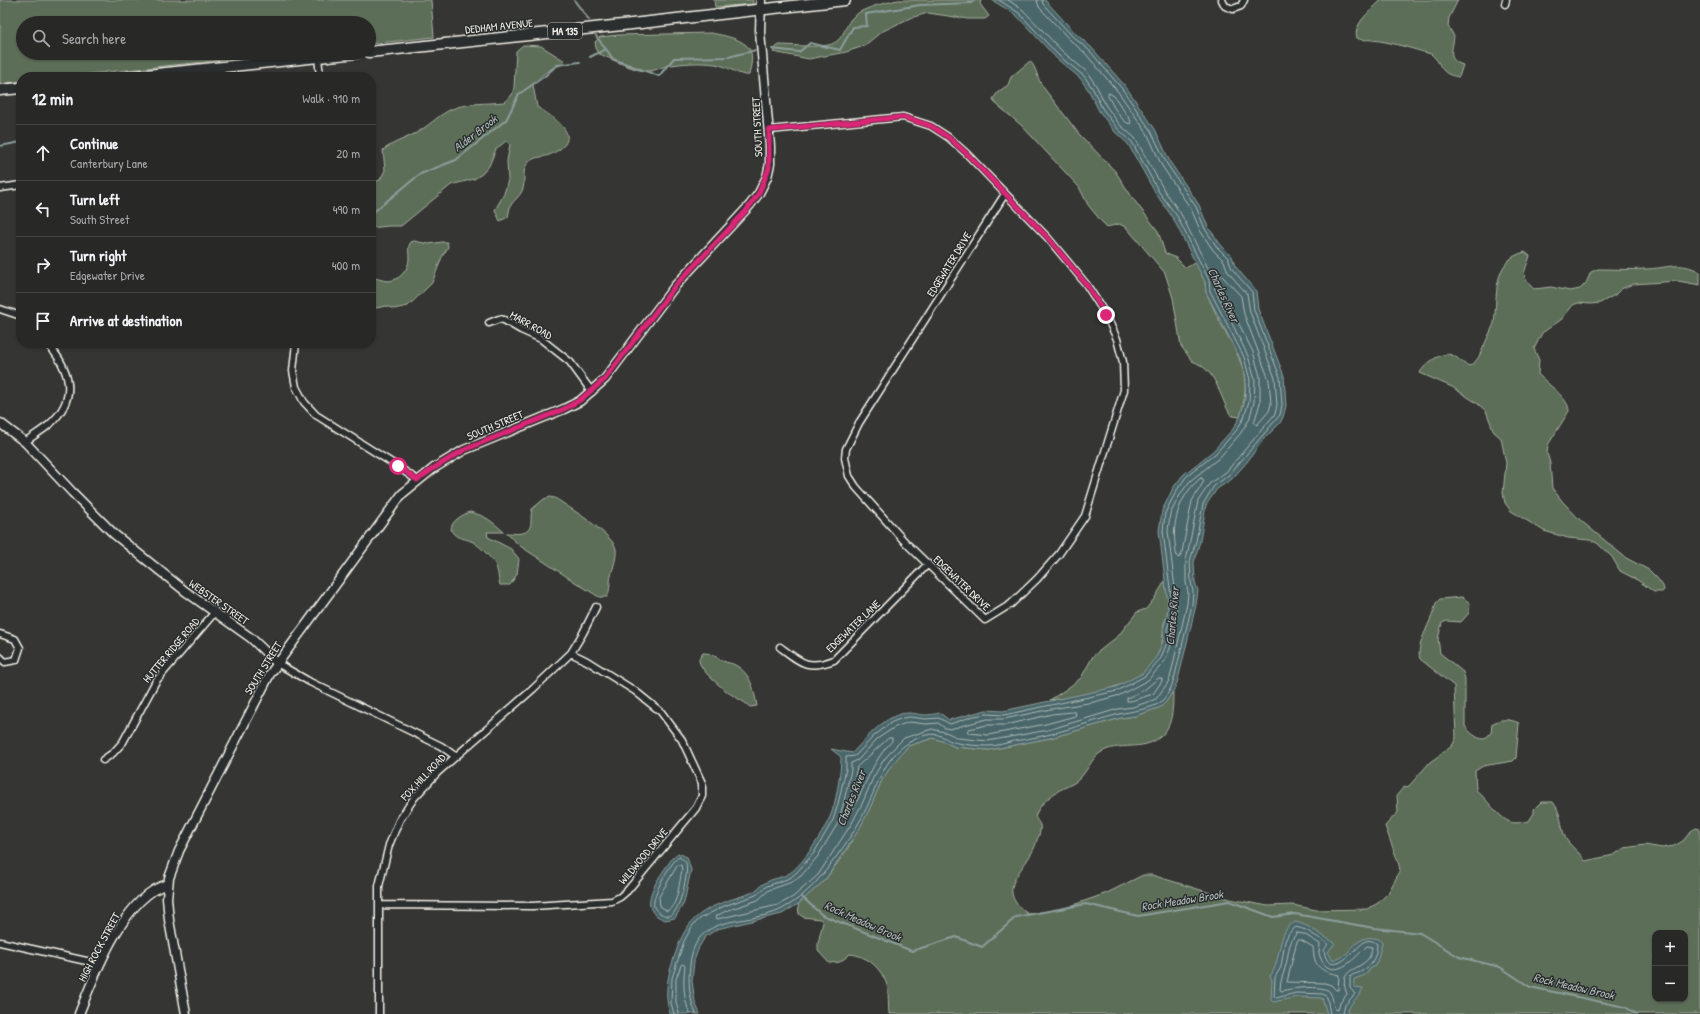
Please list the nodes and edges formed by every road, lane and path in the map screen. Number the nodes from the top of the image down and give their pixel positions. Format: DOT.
graph roads {
  1 [pos="845,0"];
  2 [pos="1222,0"];
  3 [pos="1244,0"];
  4 [pos="761,5"];
  5 [pos="376,51"];
  6 [pos="290,60"];
  7 [pos="318,60"];
  8 [pos="176,72"];
  9 [pos="320,72"];
  10 [pos="16,88"];
  11 [pos="0,90"];
  12 [pos="769,130"];
  13 [pos="16,186"];
  14 [pos="0,188"];
  15 [pos="1005,194"];
  16 [pos="0,309"];
  17 [pos="16,314"];
  18 [pos="489,323"];
  19 [pos="52,348"];
  20 [pos="295,348"];
  21 [pos="592,392"];
  22 [pos="0,423"];
  23 [pos="25,442"];
  24 [pos="417,480"];
  25 [pos="928,564"];
  26 [pos="596,607"];
  27 [pos="215,612"];
  28 [pos="0,634"];
  29 [pos="780,647"];
  30 [pos="571,653"];
  31 [pos="0,657"];
  32 [pos="277,663"];
  33 [pos="456,756"];
  34 [pos="103,760"];
  35 [pos="168,884"];
  36 [pos="380,905"];
  37 [pos="0,942"];
  38 [pos="100,964"];
  39 [pos="79,1014"];
  40 [pos="186,1014"];
  41 [pos="379,1014"];
  1 -- 4 [label="main road, DEDHAM AVENUE / MA 135"];
  2 -- 3 [label="street"];
  4 -- 5 [label="main road, DEDHAM AVENUE / MA 135"];
  4 -- 12 [label="street, SOUTH STREET"];
  6 -- 8 [label="main road"];
  7 -- 9 [label="street"];
  10 -- 11 [label="main road"];
  12 -- 15 [label="street, EDGEWATER DRIVE"];
  12 -- 21 [label="street, SOUTH STREET"];
  13 -- 14 [label="street"];
  15 -- 25 [label="street, EDGEWATER DRIVE"];
  15 -- 25 [label="street, EDGEWATER DRIVE"];
  16 -- 17 [label="street"];
  18 -- 21 [label="street, MARR ROAD"];
  19 -- 23 [label="street"];
  20 -- 24 [label="street"];
  21 -- 24 [label="street, SOUTH STREET"];
  22 -- 23 [label="street, WEBSTER STREET"];
  23 -- 27 [label="street, WEBSTER STREET"];
  24 -- 32 [label="street, SOUTH STREET"];
  25 -- 29 [label="street, EDGEWATER LANE"];
  26 -- 30 [label="street, FOX HILL ROAD"];
  27 -- 32 [label="street, WEBSTER STREET"];
  27 -- 34 [label="street, HUTTER RIDGE ROAD"];
  28 -- 31 [label="street"];
  30 -- 33 [label="street, FOX HILL ROAD"];
  30 -- 36 [label="street, WILDWOOD DRIVE"];
  32 -- 33 [label="street, WEBSTER STREET"];
  32 -- 35 [label="street, SOUTH STREET"];
  33 -- 36 [label="street, FOX HILL ROAD"];
  35 -- 38 [label="street, HIGH ROCK STREET"];
  35 -- 40 [label="street, SOUTH STREET"];
  36 -- 41 [label="street, FOX HILL ROAD"];
  37 -- 38 [label="street"];
  38 -- 39 [label="street, HIGH ROCK STREET"];
}
